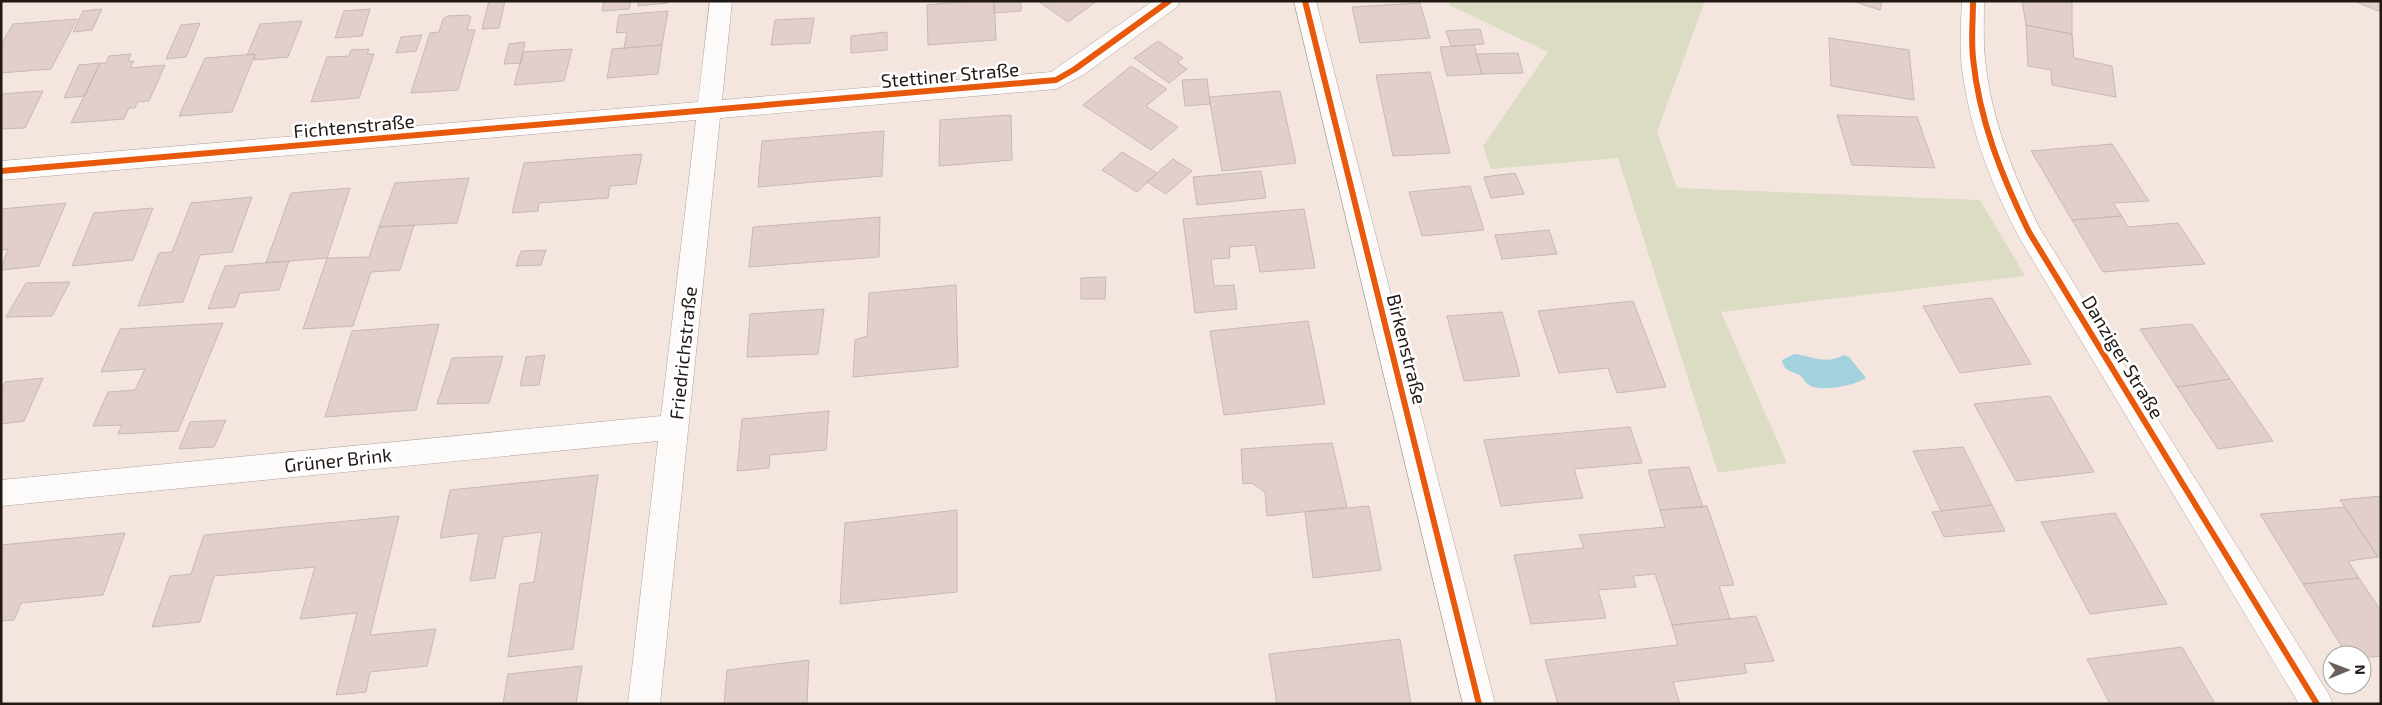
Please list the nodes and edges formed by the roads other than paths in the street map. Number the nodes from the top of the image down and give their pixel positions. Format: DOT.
graph roads {
  1 [pos="721,1"];
  2 [pos="1170,1"];
  3 [pos="1305,1"];
  4 [pos="1973,1"];
  5 [pos="710,111"];
  6 [pos="1,171"];
  7 [pos="675,427"];
  8 [pos="1,493"];
  9 [pos="644,704"];
  10 [pos="1479,704"];
  11 [pos="2317,704"];
  1 -- 5 [label="street, Friedrichstraße"];
  2 -- 5 [label="street, Stettiner Straße"];
  3 -- 10 [label="street, Birkenstraße"];
  4 -- 11 [label="street, Danziger Straße"];
  5 -- 6 [label="street, Fichtenstraße"];
  5 -- 7 [label="street, Friedrichstraße"];
  7 -- 8 [label="street, Grüner Brink"];
  7 -- 9 [label="street, Friedrichstraße"];
}
